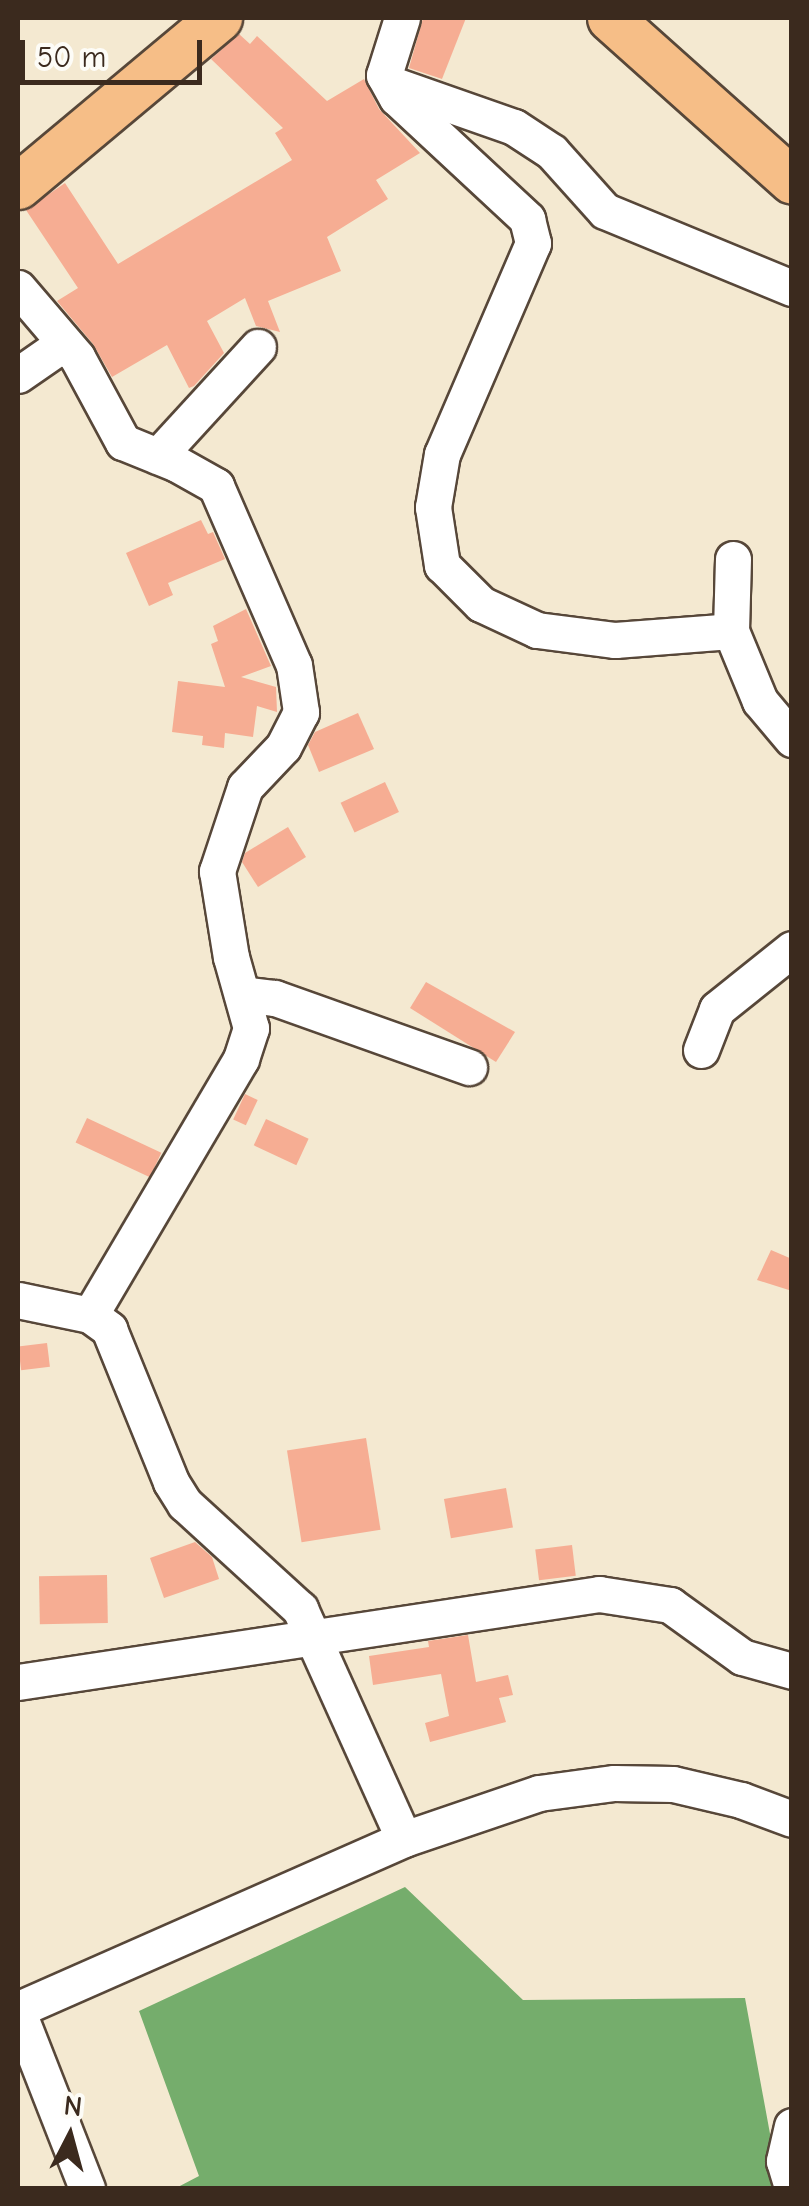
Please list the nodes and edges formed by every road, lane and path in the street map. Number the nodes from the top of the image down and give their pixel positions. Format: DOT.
graph roads {
  1 [pos="219,18"];
  2 [pos="402,18"];
  3 [pos="610,18"];
  4 [pos="388,82"];
  5 [pos="792,181"];
  6 [pos="18,186"];
  7 [pos="18,288"];
  8 [pos="792,288"];
  9 [pos="64,343"];
  10 [pos="258,346"];
  11 [pos="18,375"];
  12 [pos="158,456"];
  13 [pos="733,559"];
  14 [pos="731,632"];
  15 [pos="792,740"];
  16 [pos="792,949"];
  17 [pos="242,994"];
  18 [pos="701,1050"];
  19 [pos="469,1066"];
  20 [pos="18,1300"];
  21 [pos="90,1314"];
  22 [pos="313,1640"];
  23 [pos="792,1671"];
  24 [pos="18,1682"];
  25 [pos="792,1820"];
  26 [pos="404,1840"];
  27 [pos="18,2010"];
  28 [pos="792,2126"];
  29 [pos="87,2188"];
  30 [pos="792,2188"];
  1 -- 6 [label="main road"];
  2 -- 4 [label="street"];
  3 -- 5 [label="main road"];
  4 -- 8 [label="street"];
  4 -- 14 [label="street"];
  7 -- 9 [label="street"];
  9 -- 11 [label="street"];
  9 -- 12 [label="street"];
  10 -- 12 [label="street"];
  12 -- 17 [label="street"];
  13 -- 14 [label="street"];
  14 -- 15 [label="street"];
  16 -- 18 [label="street"];
  17 -- 19 [label="street"];
  17 -- 21 [label="street"];
  20 -- 21 [label="street"];
  21 -- 22 [label="street"];
  22 -- 23 [label="street"];
  22 -- 24 [label="street"];
  22 -- 26 [label="street"];
  25 -- 26 [label="street"];
  26 -- 27 [label="street"];
  27 -- 29 [label="street"];
  28 -- 30 [label="street"];
}
